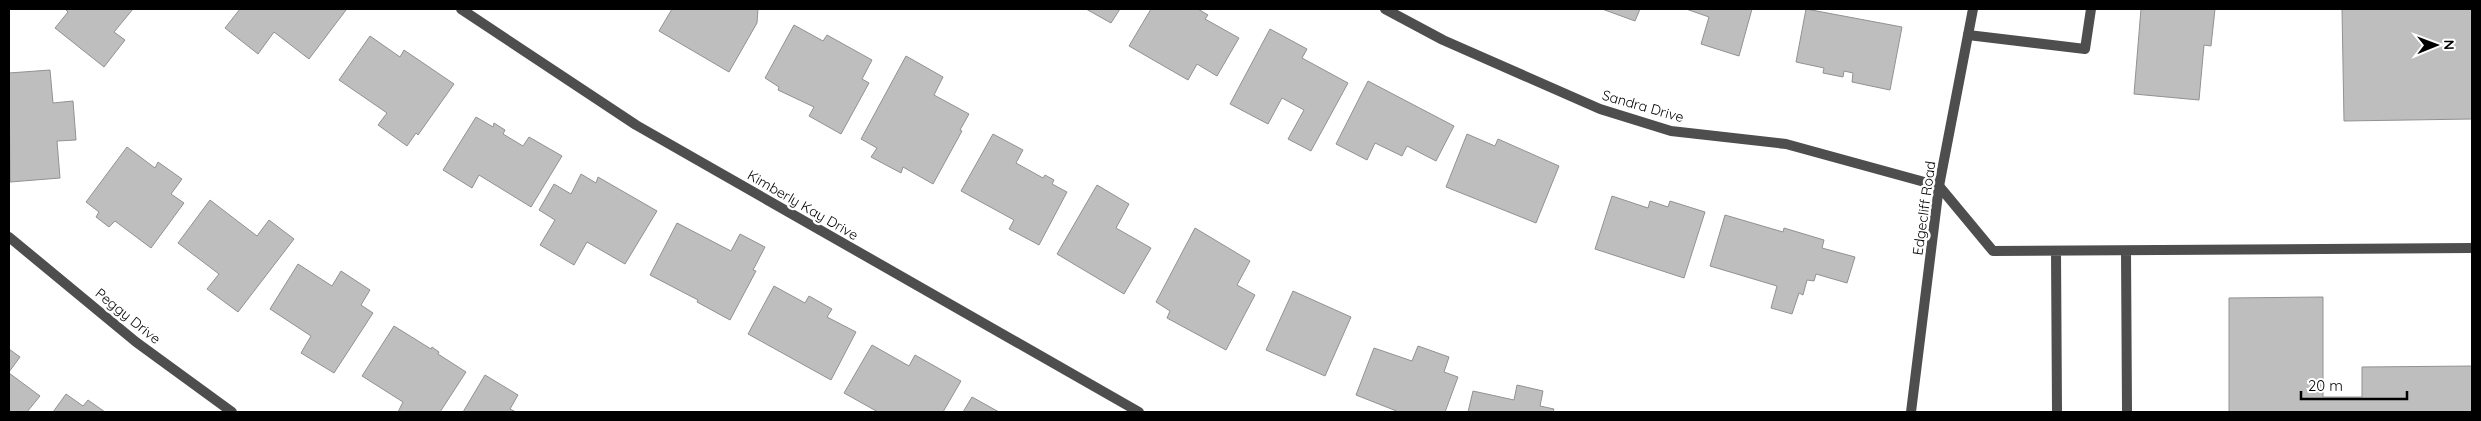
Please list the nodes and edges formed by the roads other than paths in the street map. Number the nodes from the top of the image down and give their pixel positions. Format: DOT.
graph roads {
  1 [pos="461,9"];
  2 [pos="1385,9"];
  3 [pos="1973,9"];
  4 [pos="2092,9"];
  5 [pos="1968,35"];
  6 [pos="1939,186"];
  7 [pos="9,237"];
  8 [pos="2472,248"];
  9 [pos="2056,251"];
  10 [pos="2126,251"];
  11 [pos="232,412"];
  12 [pos="1139,412"];
  13 [pos="1912,412"];
  14 [pos="2057,412"];
  15 [pos="2127,412"];
  1 -- 12 [label="street, Kimberly Kay Drive"];
  2 -- 6 [label="street, Sandra Drive"];
  3 -- 5 [label="street, Edgecliff Road"];
  4 -- 5 [label="street"];
  5 -- 6 [label="street, Edgecliff Road"];
  6 -- 9 [label="street"];
  6 -- 13 [label="street, Edgecliff Road"];
  7 -- 11 [label="street, Peggy Drive"];
  8 -- 10 [label="street"];
  9 -- 10 [label="street"];
  9 -- 14 [label="street"];
  10 -- 15 [label="street"];
}
